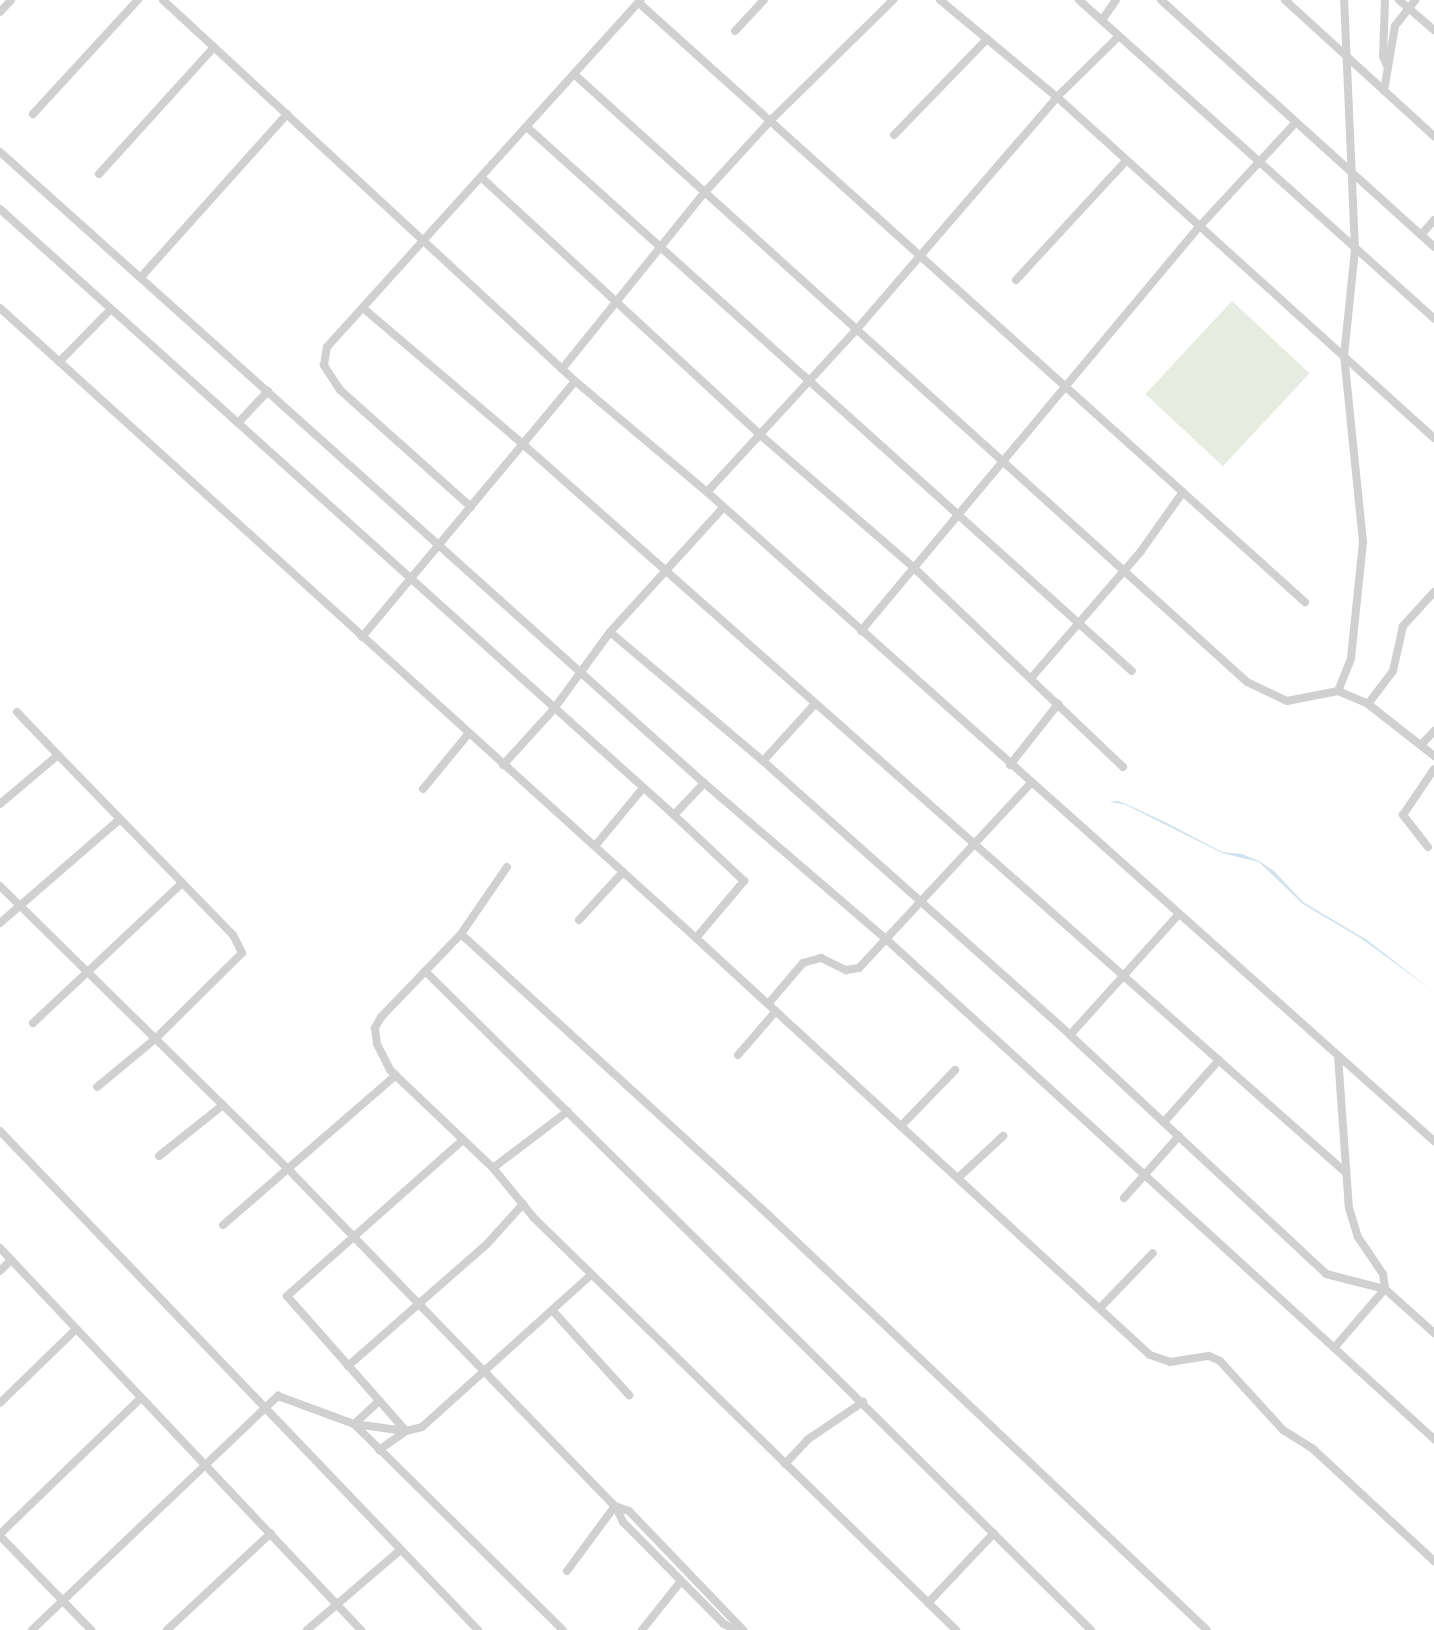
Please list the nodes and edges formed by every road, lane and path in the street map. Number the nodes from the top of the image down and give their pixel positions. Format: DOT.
graph roads {
  1 [pos="11,0"];
  2 [pos="138,0"];
  3 [pos="163,0"];
  4 [pos="764,0"];
  5 [pos="894,0"];
  6 [pos="940,0"];
  7 [pos="1079,0"];
  8 [pos="1116,0"];
  9 [pos="1161,0"];
  10 [pos="1284,0"];
  11 [pos="1344,0"];
  12 [pos="1385,0"];
  13 [pos="1399,0"];
  14 [pos="1415,0"];
  15 [pos="640,1"];
  16 [pos="1407,9"];
  17 [pos="0,12"];
  18 [pos="1102,20"];
  19 [pos="1434,30"];
  20 [pos="735,32"];
  21 [pos="1119,36"];
  22 [pos="987,39"];
  23 [pos="214,47"];
  24 [pos="1345,54"];
  25 [pos="1387,66"];
  26 [pos="575,75"];
  27 [pos="1384,91"];
  28 [pos="1057,97"];
  29 [pos="33,114"];
  30 [pos="287,114"];
  31 [pos="770,121"];
  32 [pos="1296,122"];
  33 [pos="528,128"];
  34 [pos="894,135"];
  35 [pos="1434,136"];
  36 [pos="0,152"];
  37 [pos="1126,161"];
  38 [pos="1260,163"];
  39 [pos="99,174"];
  40 [pos="1353,174"];
  41 [pos="482,178"];
  42 [pos="705,192"];
  43 [pos="0,209"];
  44 [pos="1434,220"];
  45 [pos="1198,228"];
  46 [pos="1421,235"];
  47 [pos="424,240"];
  48 [pos="660,246"];
  49 [pos="1434,247"];
  50 [pos="1355,249"];
  51 [pos="920,256"];
  52 [pos="141,277"];
  53 [pos="1016,280"];
  54 [pos="615,302"];
  55 [pos="0,308"];
  56 [pos="363,308"];
  57 [pos="111,309"];
  58 [pos="1434,319"];
  59 [pos="857,329"];
  60 [pos="1344,356"];
  61 [pos="59,362"];
  62 [pos="562,369"];
  63 [pos="575,381"];
  64 [pos="806,382"];
  65 [pos="1067,388"];
  66 [pos="268,391"];
  67 [pos="238,423"];
  68 [pos="758,433"];
  69 [pos="1434,438"];
  70 [pos="526,446"];
  71 [pos="1006,463"];
  72 [pos="707,492"];
  73 [pos="1183,492"];
  74 [pos="471,507"];
  75 [pos="723,508"];
  76 [pos="956,515"];
  77 [pos="438,544"];
  78 [pos="913,567"];
  79 [pos="1124,569"];
  80 [pos="665,570"];
  81 [pos="411,578"];
  82 [pos="1434,592"];
  83 [pos="1305,602"];
  84 [pos="1077,622"];
  85 [pos="860,631"];
  86 [pos="610,632"];
  87 [pos="362,637"];
  88 [pos="1132,671"];
  89 [pos="580,672"];
  90 [pos="1031,677"];
  91 [pos="1338,691"];
  92 [pos="1059,704"];
  93 [pos="1367,704"];
  94 [pos="814,705"];
  95 [pos="553,710"];
  96 [pos="17,712"];
  97 [pos="1434,731"];
  98 [pos="469,733"];
  99 [pos="1421,745"];
  100 [pos="58,755"];
  101 [pos="1434,756"];
  102 [pos="763,761"];
  103 [pos="503,765"];
  104 [pos="1010,765"];
  105 [pos="1123,767"];
  106 [pos="1434,769"];
  107 [pos="704,783"];
  108 [pos="1031,783"];
  109 [pos="643,788"];
  110 [pos="423,789"];
  111 [pos="0,804"];
  112 [pos="674,815"];
  113 [pos="120,819"];
  114 [pos="975,845"];
  115 [pos="595,846"];
  116 [pos="1428,848"];
  117 [pos="507,867"];
  118 [pos="623,872"];
  119 [pos="182,883"];
  120 [pos="0,886"];
  121 [pos="921,902"];
  122 [pos="20,906"];
  123 [pos="1177,916"];
  124 [pos="579,920"];
  125 [pos="0,923"];
  126 [pos="461,934"];
  127 [pos="696,938"];
  128 [pos="886,939"];
  129 [pos="425,971"];
  130 [pos="88,973"];
  131 [pos="1125,975"];
  132 [pos="768,1004"];
  133 [pos="776,1011"];
  134 [pos="33,1023"];
  135 [pos="1070,1035"];
  136 [pos="155,1039"];
  137 [pos="738,1055"];
  138 [pos="1338,1055"];
  139 [pos="1219,1060"];
  140 [pos="955,1070"];
  141 [pos="396,1075"];
  142 [pos="96,1087"];
  143 [pos="223,1105"];
  144 [pos="568,1111"];
  145 [pos="1164,1122"];
  146 [pos="901,1126"];
  147 [pos="0,1130"];
  148 [pos="1003,1136"];
  149 [pos="1180,1136"];
  150 [pos="463,1140"];
  151 [pos="1434,1141"];
  152 [pos="159,1156"];
  153 [pos="493,1168"];
  154 [pos="290,1171"];
  155 [pos="1345,1171"];
  156 [pos="1145,1175"];
  157 [pos="958,1178"];
  158 [pos="1124,1198"];
  159 [pos="523,1205"];
  160 [pos="223,1225"];
  161 [pos="355,1237"];
  162 [pos="0,1248"];
  163 [pos="1153,1253"];
  164 [pos="11,1260"];
  165 [pos="0,1271"];
  166 [pos="591,1275"];
  167 [pos="1385,1289"];
  168 [pos="421,1303"];
  169 [pos="1100,1308"];
  170 [pos="552,1310"];
  171 [pos="76,1329"];
  172 [pos="1433,1332"];
  173 [pos="1334,1348"];
  174 [pos="348,1366"];
  175 [pos="485,1368"];
  176 [pos="629,1395"];
  177 [pos="141,1398"];
  178 [pos="379,1401"];
  179 [pos="863,1402"];
  180 [pos="0,1404"];
  181 [pos="267,1406"];
  182 [pos="354,1424"];
  183 [pos="406,1431"];
  184 [pos="1434,1439"];
  185 [pos="379,1450"];
  186 [pos="785,1464"];
  187 [pos="208,1465"];
  188 [pos="615,1506"];
  189 [pos="271,1533"];
  190 [pos="994,1533"];
  191 [pos="0,1535"];
  192 [pos="398,1552"];
  193 [pos="1434,1561"];
  194 [pos="567,1571"];
  195 [pos="681,1581"];
  196 [pos="62,1601"];
  197 [pos="336,1602"];
  198 [pos="928,1603"];
  199 [pos="1203,1629"];
  200 [pos="32,1630"];
  201 [pos="91,1630"];
  202 [pos="167,1630"];
  203 [pos="307,1630"];
  204 [pos="361,1630"];
  205 [pos="478,1630"];
  206 [pos="562,1630"];
  207 [pos="642,1630"];
  208 [pos="736,1630"];
  209 [pos="743,1630"];
  210 [pos="956,1630"];
  211 [pos="1091,1630"];
  1 -- 17 [label="street"];
  2 -- 29 [label="street"];
  3 -- 23 [label="street"];
  4 -- 20 [label="street"];
  5 -- 31 [label="street"];
  6 -- 22 [label="street"];
  7 -- 18 [label="street"];
  8 -- 18 [label="street"];
  9 -- 32 [label="street"];
  10 -- 24 [label="street"];
  11 -- 24 [label="street"];
  12 -- 25 [label="street"];
  13 -- 16 [label="street"];
  14 -- 16 [label="street"];
  15 -- 26 [label="street"];
  15 -- 31 [label="street"];
  16 -- 19 [label="street"];
  16 -- 25 [label="street"];
  18 -- 21 [label="street"];
  21 -- 28 [label="street"];
  21 -- 38 [label="street"];
  22 -- 28 [label="street"];
  22 -- 34 [label="street"];
  23 -- 30 [label="street"];
  23 -- 39 [label="street"];
  24 -- 27 [label="street"];
  24 -- 40 [label="street"];
  25 -- 27 [label="street"];
  26 -- 33 [label="street"];
  26 -- 42 [label="street"];
  27 -- 35 [label="street"];
  28 -- 37 [label="street"];
  28 -- 51 [label="street"];
  30 -- 47 [label="street"];
  30 -- 52 [label="street"];
  31 -- 42 [label="street"];
  31 -- 51 [label="street"];
  32 -- 38 [label="street"];
  32 -- 40 [label="street"];
  33 -- 41 [label="street"];
  33 -- 48 [label="street"];
  36 -- 52 [label="street"];
  37 -- 45 [label="street"];
  37 -- 53 [label="street"];
  38 -- 45 [label="street"];
  38 -- 50 [label="street"];
  40 -- 46 [label="street"];
  40 -- 50 [label="street"];
  41 -- 47 [label="street"];
  41 -- 54 [label="street"];
  42 -- 48 [label="street"];
  42 -- 59 [label="street"];
  43 -- 57 [label="street"];
  44 -- 46 [label="street"];
  45 -- 60 [label="street"];
  45 -- 65 [label="street"];
  46 -- 49 [label="street"];
  47 -- 56 [label="street"];
  47 -- 62 [label="street"];
  48 -- 54 [label="street"];
  48 -- 64 [label="street"];
  50 -- 58 [label="street"];
  50 -- 60 [label="street"];
  51 -- 59 [label="street"];
  51 -- 65 [label="street"];
  52 -- 66 [label="street"];
  54 -- 62 [label="street"];
  54 -- 68 [label="street"];
  55 -- 61 [label="street"];
  56 -- 70 [label="street"];
  56 -- 74 [label="street"];
  57 -- 61 [label="street"];
  57 -- 67 [label="street"];
  59 -- 64 [label="street"];
  59 -- 71 [label="street"];
  60 -- 69 [label="street"];
  60 -- 91 [label="street"];
  61 -- 87 [label="street"];
  62 -- 63 [label="street"];
  63 -- 70 [label="street"];
  63 -- 72 [label="street"];
  64 -- 68 [label="street"];
  64 -- 76 [label="street"];
  65 -- 71 [label="street"];
  65 -- 73 [label="street"];
  66 -- 67 [label="street"];
  66 -- 77 [label="street"];
  67 -- 81 [label="street"];
  68 -- 72 [label="street"];
  68 -- 78 [label="street"];
  70 -- 74 [label="street"];
  70 -- 80 [label="street"];
  71 -- 76 [label="street"];
  71 -- 79 [label="street"];
  72 -- 75 [label="street"];
  73 -- 79 [label="street"];
  73 -- 83 [label="street"];
  74 -- 77 [label="street"];
  75 -- 80 [label="street"];
  75 -- 85 [label="street"];
  76 -- 78 [label="street"];
  76 -- 84 [label="street"];
  77 -- 81 [label="street"];
  77 -- 89 [label="street"];
  78 -- 85 [label="street"];
  78 -- 90 [label="street"];
  79 -- 84 [label="street"];
  79 -- 91 [label="street"];
  80 -- 86 [label="street"];
  80 -- 94 [label="street"];
  81 -- 87 [label="street"];
  81 -- 95 [label="street"];
  82 -- 93 [label="street"];
  84 -- 88 [label="street"];
  84 -- 90 [label="street"];
  85 -- 104 [label="street"];
  86 -- 89 [label="street"];
  86 -- 102 [label="street"];
  87 -- 98 [label="street"];
  89 -- 95 [label="street"];
  89 -- 107 [label="street"];
  90 -- 92 [label="street"];
  91 -- 93 [label="street"];
  92 -- 104 [label="street"];
  92 -- 105 [label="street"];
  93 -- 99 [label="street"];
  94 -- 102 [label="street"];
  94 -- 114 [label="street"];
  95 -- 103 [label="street"];
  95 -- 109 [label="street"];
  96 -- 100 [label="street"];
  97 -- 99 [label="street"];
  98 -- 103 [label="street"];
  98 -- 110 [label="street"];
  99 -- 101 [label="street"];
  100 -- 111 [label="street"];
  100 -- 113 [label="street"];
  102 -- 121 [label="street"];
  103 -- 115 [label="street"];
  104 -- 108 [label="street"];
  106 -- 116 [label="street"];
  107 -- 112 [label="street"];
  107 -- 128 [label="street"];
  108 -- 114 [label="street"];
  108 -- 123 [label="street"];
  109 -- 112 [label="street"];
  109 -- 115 [label="street"];
  112 -- 127 [label="street"];
  113 -- 119 [label="street"];
  113 -- 122 [label="street"];
  114 -- 121 [label="street"];
  114 -- 131 [label="street"];
  115 -- 118 [label="street"];
  117 -- 126 [label="street"];
  118 -- 124 [label="street"];
  118 -- 127 [label="street"];
  119 -- 130 [label="street"];
  119 -- 136 [label="street"];
  120 -- 122 [label="street"];
  121 -- 128 [label="street"];
  121 -- 135 [label="street"];
  122 -- 125 [label="street"];
  122 -- 130 [label="street"];
  123 -- 131 [label="street"];
  123 -- 138 [label="street"];
  126 -- 129 [label="street"];
  126 -- 199 [label="street"];
  127 -- 132 [label="street"];
  128 -- 132 [label="street"];
  128 -- 156 [label="street"];
  129 -- 141 [label="street"];
  129 -- 144 [label="street"];
  130 -- 134 [label="street"];
  130 -- 136 [label="street"];
  131 -- 135 [label="street"];
  131 -- 139 [label="street"];
  132 -- 133 [label="street"];
  133 -- 137 [label="street"];
  133 -- 146 [label="street"];
  135 -- 145 [label="street"];
  136 -- 142 [label="street"];
  136 -- 143 [label="street"];
  138 -- 151 [label="street"];
  138 -- 155 [label="street"];
  139 -- 145 [label="street"];
  139 -- 155 [label="street"];
  140 -- 146 [label="street"];
  141 -- 150 [label="street"];
  141 -- 154 [label="street"];
  143 -- 152 [label="street"];
  143 -- 154 [label="street"];
  144 -- 153 [label="street"];
  144 -- 179 [label="street"];
  145 -- 149 [label="street"];
  146 -- 157 [label="street"];
  147 -- 181 [label="street"];
  148 -- 157 [label="street"];
  149 -- 156 [label="street"];
  149 -- 167 [label="street"];
  150 -- 153 [label="street"];
  150 -- 161 [label="street"];
  153 -- 159 [label="street"];
  154 -- 160 [label="street"];
  154 -- 161 [label="street"];
  155 -- 167 [label="street"];
  156 -- 158 [label="street"];
  156 -- 173 [label="street"];
  157 -- 169 [label="street"];
  159 -- 166 [label="street"];
  159 -- 168 [label="street"];
  161 -- 168 [label="street"];
  161 -- 174 [label="street"];
  162 -- 164 [label="street"];
  163 -- 169 [label="street"];
  164 -- 165 [label="street"];
  164 -- 171 [label="street"];
  166 -- 170 [label="street"];
  166 -- 186 [label="street"];
  167 -- 172 [label="street"];
  167 -- 173 [label="street"];
  168 -- 174 [label="street"];
  168 -- 175 [label="street"];
  169 -- 193 [label="street"];
  170 -- 175 [label="street"];
  170 -- 176 [label="street"];
  171 -- 177 [label="street"];
  171 -- 180 [label="street"];
  173 -- 184 [label="street"];
  174 -- 178 [label="street"];
  175 -- 183 [label="street"];
  175 -- 188 [label="street"];
  177 -- 187 [label="street"];
  177 -- 191 [label="street"];
  178 -- 182 [label="street"];
  178 -- 183 [label="street"];
  179 -- 186 [label="street"];
  179 -- 190 [label="street"];
  181 -- 182 [label="street"];
  181 -- 187 [label="street"];
  181 -- 192 [label="street"];
  182 -- 183 [label="street"];
  182 -- 185 [label="street"];
  183 -- 185 [label="street"];
  185 -- 206 [label="street"];
  186 -- 198 [label="street"];
  187 -- 189 [label="street"];
  187 -- 196 [label="street"];
  188 -- 194 [label="street"];
  188 -- 195 [label="street"];
  188 -- 209 [label="street"];
  189 -- 197 [label="street"];
  189 -- 202 [label="street"];
  190 -- 198 [label="street"];
  190 -- 211 [label="street"];
  191 -- 196 [label="street"];
  192 -- 197 [label="street"];
  192 -- 205 [label="street"];
  195 -- 207 [label="street"];
  195 -- 208 [label="street"];
  196 -- 200 [label="street"];
  196 -- 201 [label="street"];
  197 -- 203 [label="street"];
  197 -- 204 [label="street"];
  198 -- 210 [label="street"];
}
